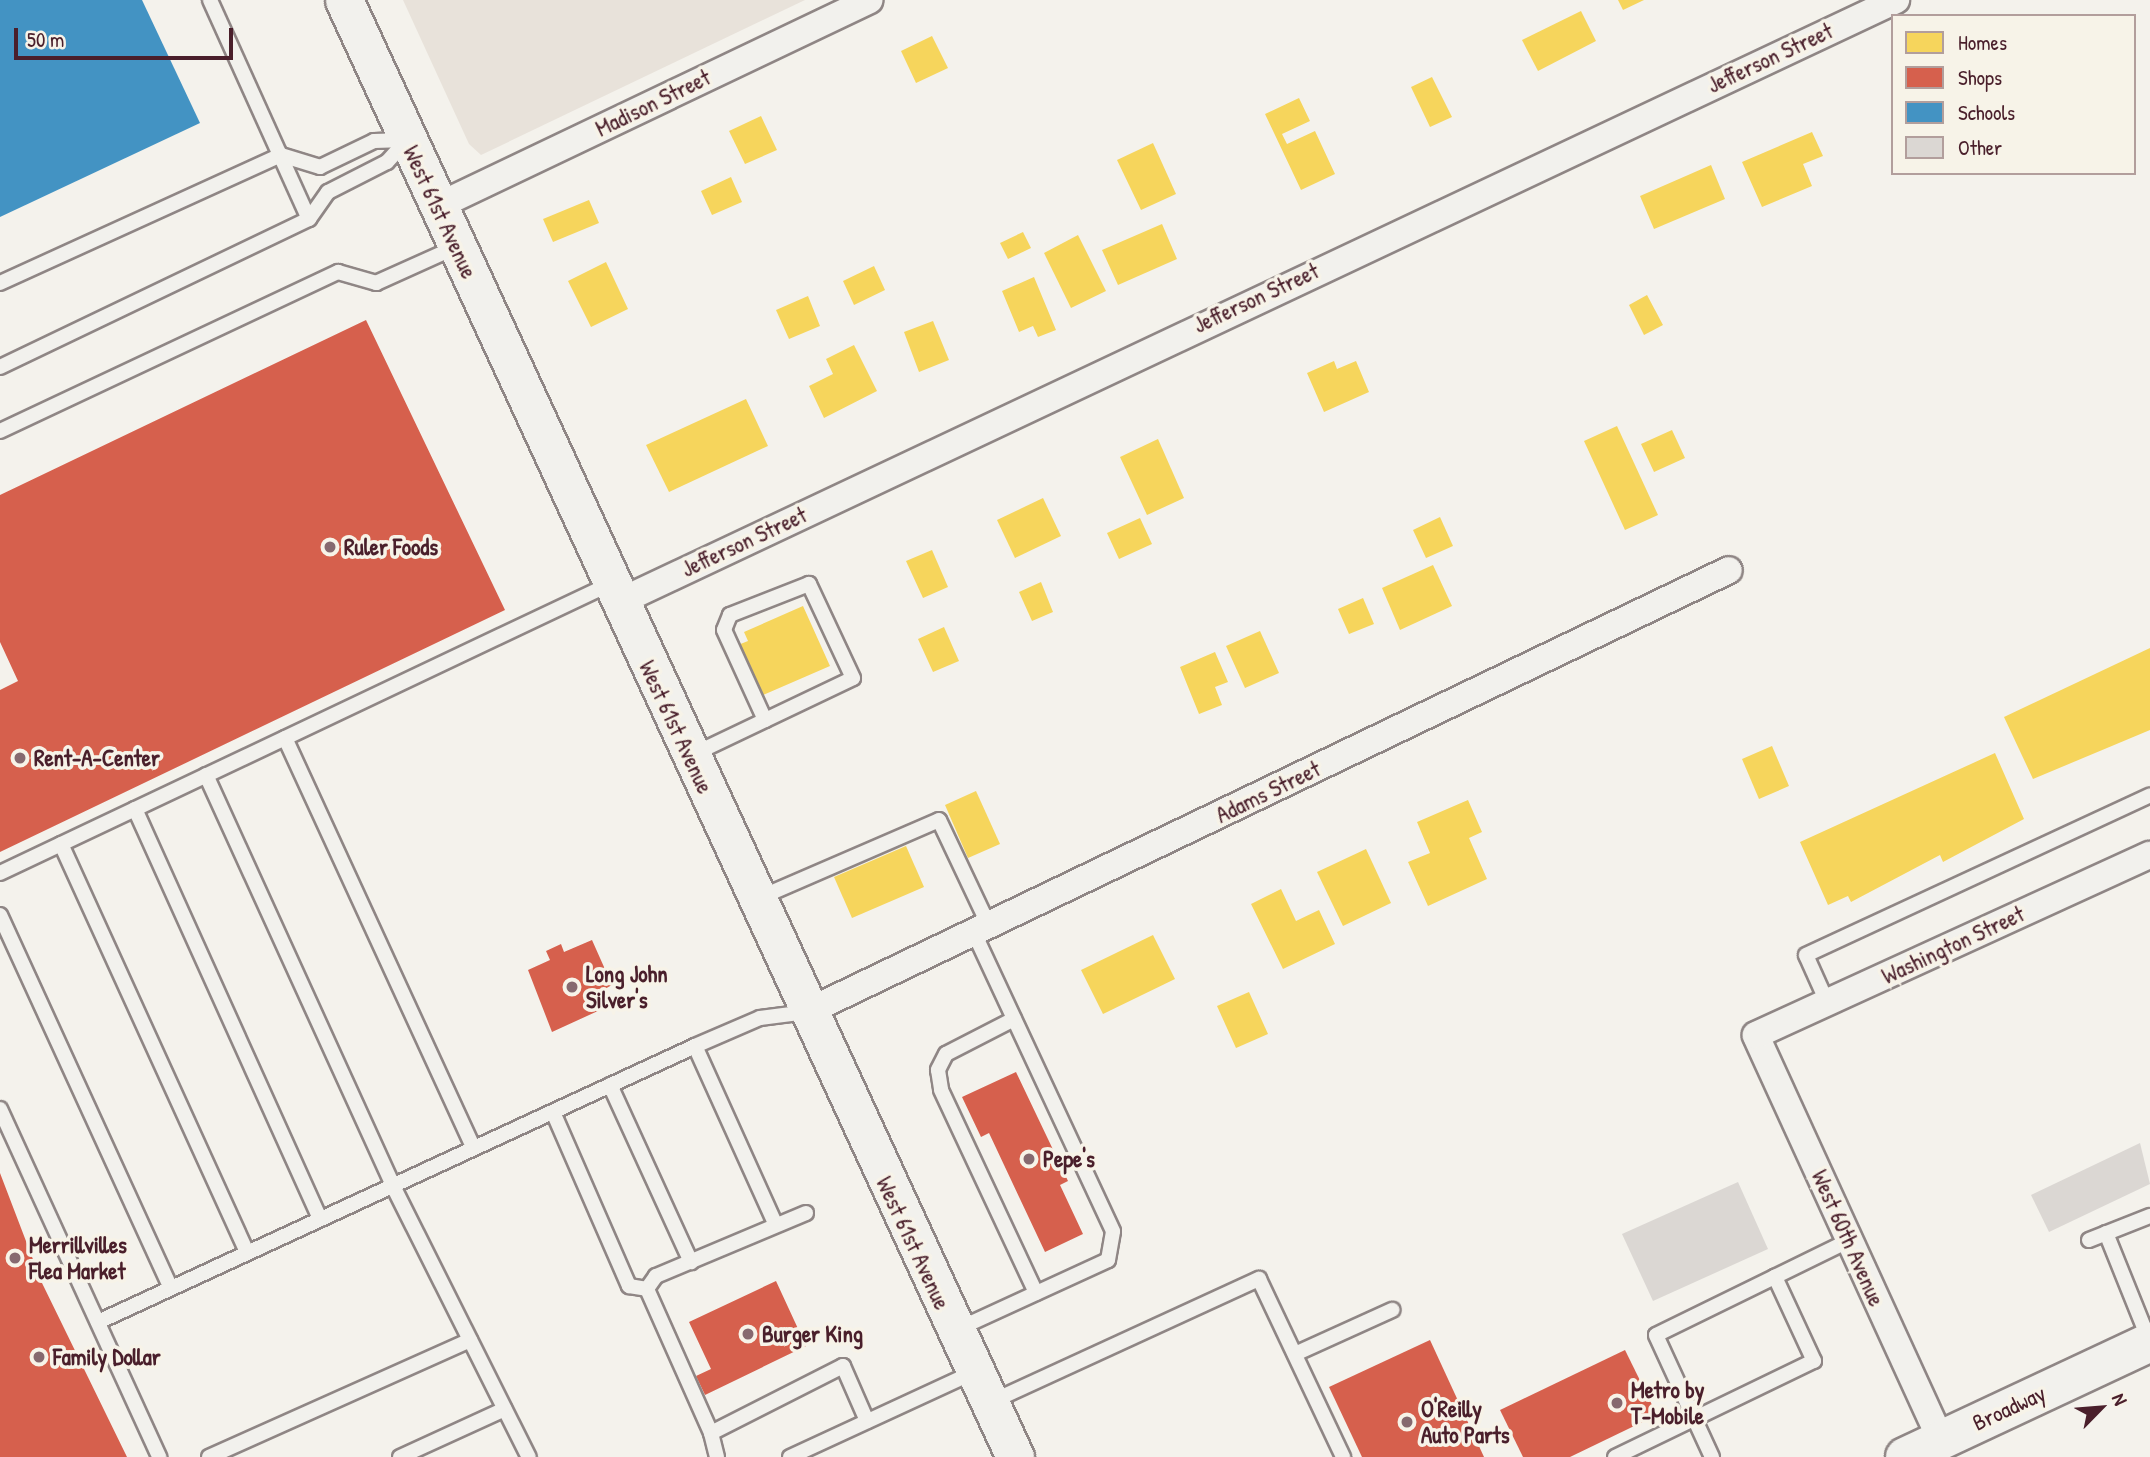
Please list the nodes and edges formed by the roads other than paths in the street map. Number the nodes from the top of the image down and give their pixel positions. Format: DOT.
graph roads {
  1 [pos="210,0"];
  2 [pos="344,0"];
  3 [pos="869,0"];
  4 [pos="1896,0"];
  5 [pos="407,140"];
  6 [pos="281,155"];
  7 [pos="438,206"];
  8 [pos="309,219"];
  9 [pos="456,247"];
  10 [pos="0,283"];
  11 [pos="0,367"];
  12 [pos="0,431"];
  13 [pos="1729,570"];
  14 [pos="615,593"];
  15 [pos="765,720"];
  16 [pos="285,738"];
  17 [pos="689,756"];
  18 [pos="206,775"];
  19 [pos="2150,794"];
  20 [pos="135,809"];
  21 [pos="61,844"];
  22 [pos="2150,855"];
  23 [pos="0,873"];
  24 [pos="755,900"];
  25 [pos="0,915"];
  26 [pos="981,929"];
  27 [pos="1827,1002"];
  28 [pos="807,1013"];
  29 [pos="1014,1019"];
  30 [pos="1756,1035"];
  31 [pos="695,1046"];
  32 [pos="610,1085"];
  33 [pos="0,1109"];
  34 [pos="553,1112"];
  35 [pos="474,1148"];
  36 [pos="393,1186"];
  37 [pos="806,1213"];
  38 [pos="2150,1216"];
  39 [pos="320,1219"];
  40 [pos="776,1225"];
  41 [pos="2106,1233"];
  42 [pos="1850,1240"];
  43 [pos="2088,1240"];
  44 [pos="247,1253"];
  45 [pos="691,1262"];
  46 [pos="1775,1277"];
  47 [pos="171,1288"];
  48 [pos="647,1289"];
  49 [pos="1036,1293"];
  50 [pos="1392,1310"];
  51 [pos="98,1322"];
  52 [pos="953,1331"];
  53 [pos="470,1340"];
  54 [pos="2150,1341"];
  55 [pos="1295,1354"];
  56 [pos="979,1389"];
  57 [pos="505,1409"];
  58 [pos="1695,1419"];
  59 [pos="867,1421"];
  60 [pos="711,1433"];
  61 [pos="1941,1440"];
  62 [pos="1009,1456"];
  63 [pos="159,1457"];
  64 [pos="209,1457"];
  65 [pos="400,1457"];
  66 [pos="529,1457"];
  67 [pos="717,1457"];
  68 [pos="790,1457"];
  69 [pos="1343,1457"];
  70 [pos="1615,1457"];
  71 [pos="1712,1457"];
  72 [pos="1905,1457"];
  1 -- 6 [label="lane"];
  2 -- 5 [label="main road, West 61st Avenue"];
  3 -- 7 [label="street, Madison Street"];
  4 -- 14 [label="street, Jefferson Street"];
  5 -- 6 [label="lane"];
  5 -- 7 [label="main road, West 61st Avenue"];
  5 -- 8 [label="lane"];
  6 -- 8 [label="lane"];
  6 -- 10 [label="lane"];
  7 -- 9 [label="main road, West 61st Avenue"];
  8 -- 11 [label="lane"];
  9 -- 12 [label="lane"];
  9 -- 14 [label="main road, West 61st Avenue"];
  13 -- 26 [label="street, Adams Street"];
  14 -- 16 [label="lane"];
  14 -- 17 [label="main road, West 61st Avenue"];
  15 -- 15 [label="lane"];
  15 -- 17 [label="lane"];
  16 -- 18 [label="lane"];
  16 -- 35 [label="lane"];
  17 -- 24 [label="main road, West 61st Avenue"];
  18 -- 20 [label="lane"];
  18 -- 36 [label="lane"];
  19 -- 27 [label="lane"];
  20 -- 21 [label="lane"];
  20 -- 39 [label="lane"];
  21 -- 23 [label="lane"];
  21 -- 44 [label="lane"];
  22 -- 27 [label="street, Washington Street"];
  24 -- 26 [label="lane"];
  24 -- 28 [label="main road, West 61st Avenue"];
  25 -- 47 [label="lane"];
  26 -- 28 [label="street, Adams Street"];
  26 -- 29 [label="lane"];
  27 -- 30 [label="street, Washington Street"];
  28 -- 31 [label="lane"];
  28 -- 52 [label="main road, West 61st Avenue"];
  29 -- 49 [label="lane"];
  29 -- 49 [label="lane"];
  30 -- 42 [label="street, West 60th Avenue"];
  31 -- 32 [label="lane"];
  31 -- 40 [label="lane"];
  32 -- 34 [label="lane"];
  32 -- 45 [label="lane"];
  33 -- 51 [label="lane"];
  34 -- 35 [label="lane"];
  34 -- 48 [label="lane"];
  35 -- 36 [label="lane"];
  36 -- 39 [label="lane"];
  36 -- 53 [label="lane"];
  37 -- 40 [label="lane"];
  38 -- 41 [label="lane"];
  39 -- 44 [label="lane"];
  40 -- 45 [label="lane"];
  41 -- 43 [label="lane"];
  41 -- 54 [label="lane"];
  42 -- 46 [label="lane"];
  42 -- 61 [label="street, West 60th Avenue"];
  44 -- 47 [label="lane"];
  45 -- 48 [label="lane"];
  46 -- 58 [label="lane"];
  46 -- 58 [label="lane"];
  47 -- 51 [label="lane"];
  48 -- 60 [label="lane"];
  49 -- 52 [label="lane"];
  50 -- 55 [label="lane"];
  51 -- 63 [label="lane"];
  52 -- 56 [label="main road, West 61st Avenue"];
  53 -- 57 [label="lane"];
  53 -- 64 [label="lane"];
  54 -- 61 [label="main road, Broadway"];
  55 -- 56 [label="lane"];
  55 -- 69 [label="lane"];
  56 -- 59 [label="lane"];
  56 -- 62 [label="main road, West 61st Avenue"];
  57 -- 65 [label="lane"];
  57 -- 66 [label="lane"];
  58 -- 70 [label="lane"];
  58 -- 71 [label="lane"];
  59 -- 60 [label="lane"];
  59 -- 68 [label="lane"];
  60 -- 67 [label="lane"];
  61 -- 72 [label="main road, Broadway"];
}
